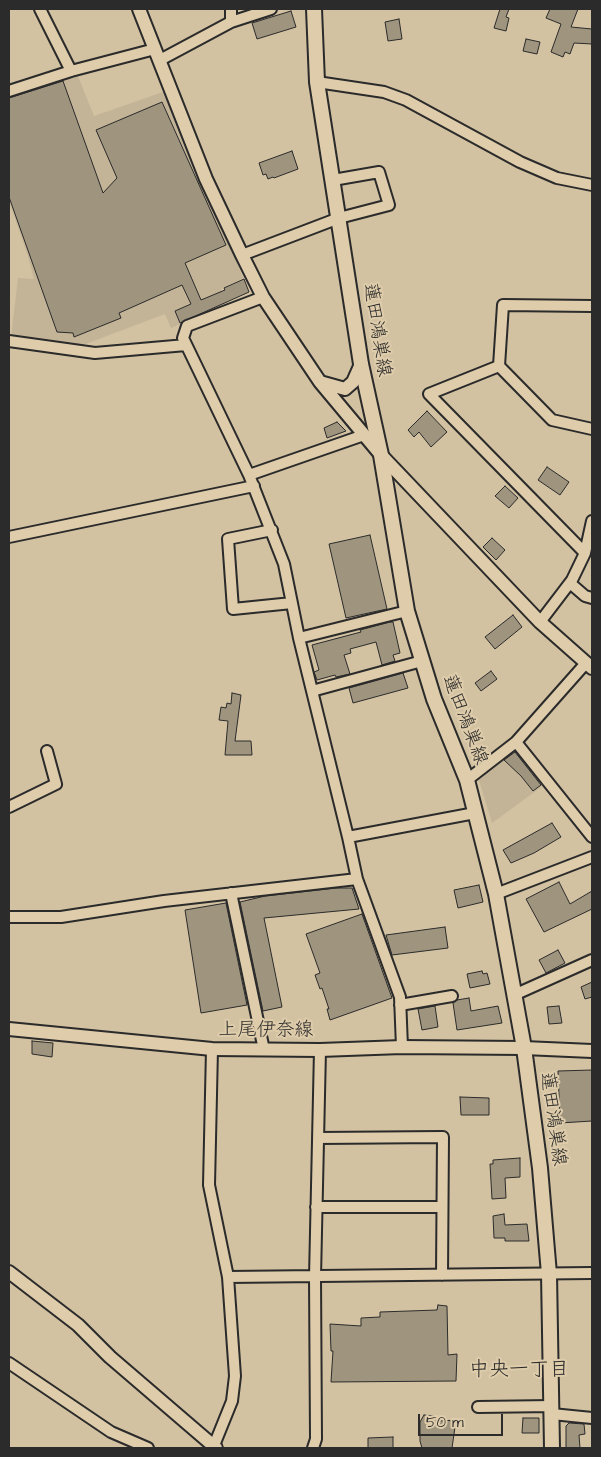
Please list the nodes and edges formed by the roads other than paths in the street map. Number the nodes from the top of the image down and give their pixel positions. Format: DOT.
graph roads {
  1 [pos="40,9"];
  2 [pos="139,9"];
  3 [pos="231,9"];
  4 [pos="271,9"];
  5 [pos="314,9"];
  6 [pos="231,22"];
  7 [pos="158,55"];
  8 [pos="71,71"];
  9 [pos="317,82"];
  10 [pos="9,91"];
  11 [pos="333,180"];
  12 [pos="592,185"];
  13 [pos="339,218"];
  14 [pos="242,255"];
  15 [pos="263,297"];
  16 [pos="592,306"];
  17 [pos="9,340"];
  18 [pos="186,345"];
  19 [pos="361,364"];
  20 [pos="499,366"];
  21 [pos="320,382"];
  22 [pos="592,428"];
  23 [pos="364,435"];
  24 [pos="381,455"];
  25 [pos="250,475"];
  26 [pos="254,486"];
  27 [pos="592,527"];
  28 [pos="272,530"];
  29 [pos="9,537"];
  30 [pos="585,553"];
  31 [pos="570,583"];
  32 [pos="592,598"];
  33 [pos="292,603"];
  34 [pos="407,611"];
  35 [pos="540,622"];
  36 [pos="299,638"];
  37 [pos="422,661"];
  38 [pos="589,665"];
  39 [pos="312,691"];
  40 [pos="516,742"];
  41 [pos="47,751"];
  42 [pos="467,780"];
  43 [pos="9,807"];
  44 [pos="475,813"];
  45 [pos="348,837"];
  46 [pos="592,837"];
  47 [pos="592,857"];
  48 [pos="357,879"];
  49 [pos="231,893"];
  50 [pos="496,894"];
  51 [pos="9,917"];
  52 [pos="592,960"];
  53 [pos="514,995"];
  54 [pos="452,996"];
  55 [pos="400,1004"];
  56 [pos="9,1030"];
  57 [pos="402,1047"];
  58 [pos="524,1048"];
  59 [pos="212,1049"];
  60 [pos="264,1050"];
  61 [pos="320,1050"];
  62 [pos="592,1051"];
  63 [pos="318,1138"];
  64 [pos="316,1207"];
  65 [pos="442,1207"];
  66 [pos="9,1272"];
  67 [pos="592,1272"];
  68 [pos="442,1274"];
  69 [pos="549,1274"];
  70 [pos="228,1277"];
  71 [pos="315,1277"];
  72 [pos="9,1363"];
  73 [pos="478,1406"];
  74 [pos="552,1410"];
  75 [pos="592,1418"];
  76 [pos="148,1448"];
  77 [pos="215,1448"];
  78 [pos="313,1448"];
  79 [pos="552,1448"];
  1 -- 8 [label="street"];
  2 -- 7 [label="street"];
  3 -- 6 [label="street"];
  4 -- 6 [label="street"];
  5 -- 9 [label="main road, 蓮田鴻巣線"];
  6 -- 7 [label="street"];
  7 -- 8 [label="street"];
  7 -- 14 [label="street"];
  8 -- 10 [label="street"];
  9 -- 11 [label="main road, 蓮田鴻巣線"];
  9 -- 12 [label="street"];
  11 -- 13 [label="main road, 蓮田鴻巣線"];
  11 -- 13 [label="street"];
  13 -- 14 [label="street"];
  13 -- 19 [label="main road, 蓮田鴻巣線"];
  14 -- 15 [label="street"];
  15 -- 18 [label="street"];
  15 -- 21 [label="street"];
  16 -- 20 [label="street"];
  17 -- 18 [label="street"];
  18 -- 25 [label="street"];
  19 -- 21 [label="street"];
  19 -- 24 [label="main road, 蓮田鴻巣線"];
  20 -- 22 [label="street"];
  20 -- 30 [label="street"];
  21 -- 23 [label="street"];
  23 -- 24 [label="street"];
  23 -- 25 [label="street"];
  24 -- 34 [label="main road, 蓮田鴻巣線"];
  24 -- 35 [label="street"];
  25 -- 26 [label="street"];
  26 -- 28 [label="street"];
  26 -- 29 [label="street"];
  27 -- 30 [label="street"];
  28 -- 33 [label="street"];
  28 -- 33 [label="street"];
  30 -- 31 [label="street"];
  31 -- 32 [label="street"];
  31 -- 35 [label="street"];
  33 -- 36 [label="street"];
  34 -- 36 [label="street"];
  34 -- 37 [label="main road, 蓮田鴻巣線"];
  35 -- 38 [label="street"];
  36 -- 39 [label="street"];
  37 -- 39 [label="street"];
  37 -- 42 [label="main road, 蓮田鴻巣線"];
  38 -- 40 [label="street"];
  39 -- 45 [label="street"];
  40 -- 42 [label="street"];
  40 -- 46 [label="street"];
  41 -- 43 [label="street"];
  42 -- 44 [label="main road, 蓮田鴻巣線"];
  44 -- 45 [label="street"];
  44 -- 50 [label="main road, 蓮田鴻巣線"];
  45 -- 48 [label="street"];
  47 -- 50 [label="street"];
  48 -- 49 [label="street"];
  48 -- 55 [label="street"];
  49 -- 51 [label="street"];
  49 -- 60 [label="street"];
  50 -- 53 [label="main road, 蓮田鴻巣線"];
  52 -- 53 [label="street"];
  53 -- 58 [label="main road, 蓮田鴻巣線"];
  54 -- 55 [label="street"];
  55 -- 57 [label="street"];
  56 -- 59 [label="street, 上尾伊奈線"];
  57 -- 58 [label="street, 上尾伊奈線"];
  57 -- 61 [label="street, 上尾伊奈線"];
  58 -- 62 [label="street, 上尾伊奈線"];
  58 -- 69 [label="main road, 蓮田鴻巣線"];
  59 -- 60 [label="street, 上尾伊奈線"];
  59 -- 70 [label="street"];
  60 -- 61 [label="street, 上尾伊奈線"];
  61 -- 63 [label="street"];
  63 -- 64 [label="street"];
  63 -- 65 [label="street"];
  64 -- 65 [label="street"];
  64 -- 71 [label="street"];
  65 -- 68 [label="street"];
  66 -- 77 [label="street"];
  67 -- 69 [label="street"];
  68 -- 69 [label="street"];
  68 -- 71 [label="street"];
  69 -- 74 [label="main road, 蓮田鴻巣線"];
  70 -- 71 [label="street"];
  70 -- 77 [label="street"];
  71 -- 78 [label="street"];
  72 -- 76 [label="street"];
  73 -- 74 [label="street"];
  74 -- 75 [label="street"];
  74 -- 79 [label="main road, 蓮田鴻巣線"];
}
